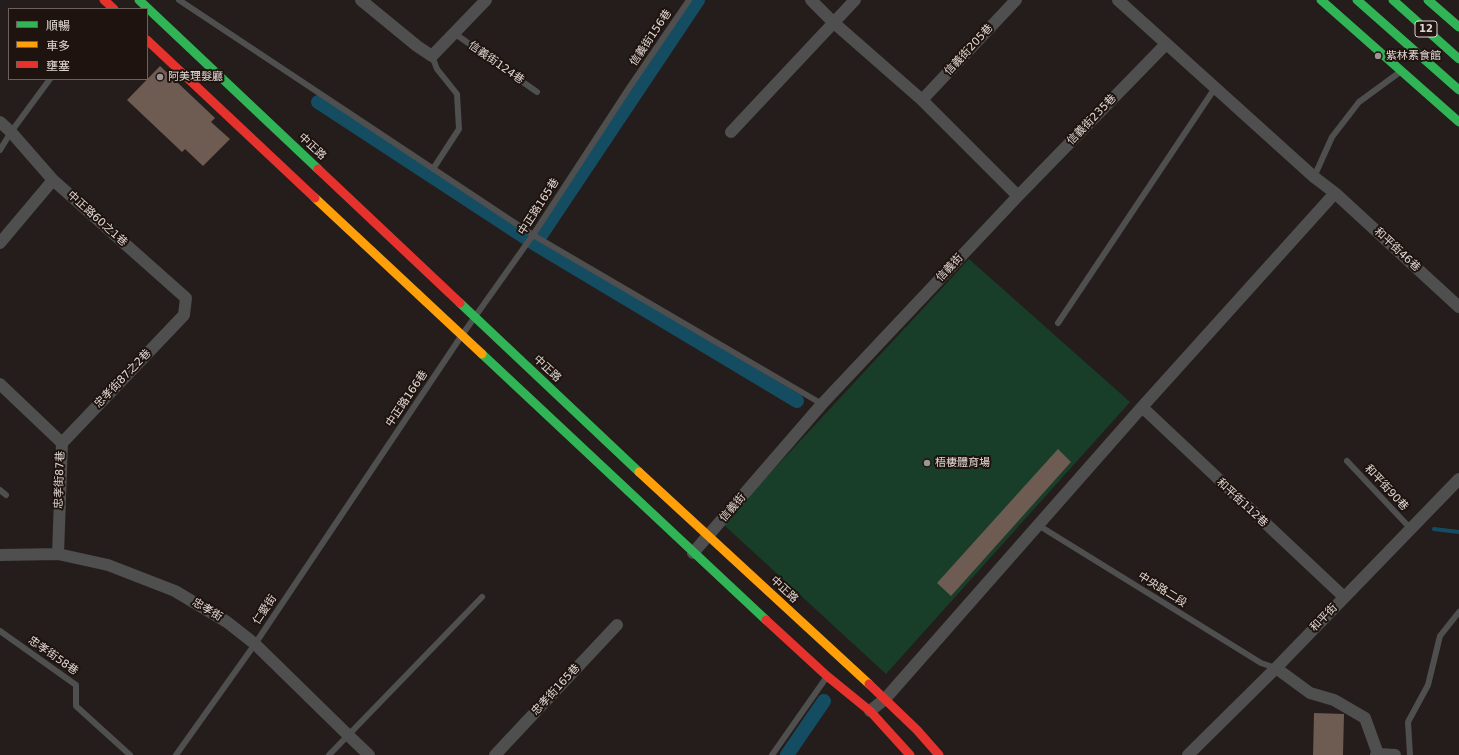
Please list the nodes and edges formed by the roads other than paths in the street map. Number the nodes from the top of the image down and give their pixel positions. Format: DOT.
graph roads {
  1 [pos="139,0"];
  2 [pos="179,0"];
  3 [pos="361,0"];
  4 [pos="486,0"];
  5 [pos="689,0"];
  6 [pos="810,0"];
  7 [pos="855,0"];
  8 [pos="1016,0"];
  9 [pos="1118,0"];
  10 [pos="1321,0"];
  11 [pos="1357,0"];
  12 [pos="1392,0"];
  13 [pos="1428,0"];
  14 [pos="104,2"];
  15 [pos="113,8"];
  16 [pos="147,8"];
  17 [pos="148,8"];
  18 [pos="833,22"];
  19 [pos="1459,27"];
  20 [pos="454,34"];
  21 [pos="148,41"];
  22 [pos="1166,44"];
  23 [pos="432,56"];
  24 [pos="1459,59"];
  25 [pos="1401,71"];
  26 [pos="49,80"];
  27 [pos="629,88"];
  28 [pos="1215,88"];
  29 [pos="1459,90"];
  30 [pos="537,92"];
  31 [pos="922,100"];
  32 [pos="0,122"];
  33 [pos="1459,122"];
  34 [pos="11,132"];
  35 [pos="731,132"];
  36 [pos="0,150"];
  37 [pos="433,169"];
  38 [pos="1314,177"];
  39 [pos="53,180"];
  40 [pos="1335,192"];
  41 [pos="1018,196"];
  42 [pos="533,235"];
  43 [pos="0,242"];
  44 [pos="1459,307"];
  45 [pos="184,316"];
  46 [pos="475,317"];
  47 [pos="1058,324"];
  48 [pos="462,335"];
  49 [pos="0,384"];
  50 [pos="822,404"];
  51 [pos="1142,407"];
  52 [pos="62,443"];
  53 [pos="1347,461"];
  54 [pos="368,475"];
  55 [pos="1459,479"];
  56 [pos="0,490"];
  57 [pos="6,494"];
  58 [pos="1038,525"];
  59 [pos="1411,529"];
  60 [pos="708,537"];
  61 [pos="694,553"];
  62 [pos="58,554"];
  63 [pos="0,555"];
  64 [pos="482,597"];
  65 [pos="1344,597"];
  66 [pos="1459,612"];
  67 [pos="616,625"];
  68 [pos="0,631"];
  69 [pos="255,644"];
  70 [pos="1276,668"];
  71 [pos="827,676"];
  72 [pos="885,698"];
  73 [pos="870,711"];
  74 [pos="348,735"];
  75 [pos="1377,754"];
  76 [pos="130,755"];
  77 [pos="176,755"];
  78 [pos="329,755"];
  79 [pos="369,755"];
  80 [pos="495,755"];
  81 [pos="772,755"];
  82 [pos="910,755"];
  83 [pos="939,755"];
  84 [pos="1188,755"];
  85 [pos="1395,755"];
  86 [pos="1410,755"];
  1 -- 16 [label="street, 中正路"];
  2 -- 37 [label="lane"];
  3 -- 23 [label="street"];
  4 -- 20 [label="street"];
  5 -- 27 [label="lane, 信義街156巷"];
  6 -- 18 [label="street"];
  7 -- 18 [label="street"];
  8 -- 31 [label="street, 信義街205巷"];
  9 -- 22 [label="street, 和平街46巷"];
  10 -- 25 [label="street"];
  11 -- 29 [label="street, 12"];
  12 -- 24 [label="street, 12"];
  13 -- 19 [label="street, 12"];
  14 -- 15 [label="street"];
  17 -- 46 [label="street, 中正路"];
  18 -- 31 [label="street"];
  18 -- 35 [label="street"];
  20 -- 23 [label="street"];
  20 -- 30 [label="lane, 信義街124巷"];
  21 -- 48 [label="street"];
  22 -- 28 [label="street, 和平街46巷"];
  22 -- 41 [label="street, 信義街235巷"];
  23 -- 37 [label="lane"];
  25 -- 33 [label="street"];
  25 -- 38 [label="lane"];
  26 -- 34 [label="lane"];
  27 -- 42 [label="lane, 中正路165巷"];
  28 -- 38 [label="street, 和平街46巷"];
  28 -- 47 [label="lane"];
  31 -- 41 [label="street"];
  32 -- 34 [label="street, 中正路60之1巷"];
  34 -- 36 [label="lane"];
  34 -- 39 [label="street, 中正路60之1巷"];
  37 -- 42 [label="lane"];
  38 -- 40 [label="street, 和平街46巷"];
  39 -- 43 [label="street"];
  39 -- 45 [label="street, 中正路60之1巷"];
  40 -- 44 [label="street, 和平街46巷"];
  40 -- 51 [label="street"];
  41 -- 50 [label="street, 信義街"];
  42 -- 46 [label="lane, 中正路165巷"];
  42 -- 50 [label="lane"];
  45 -- 52 [label="street, 忠孝街87之2巷"];
  46 -- 48 [label="lane, 中正路165巷"];
  46 -- 60 [label="street, 中正路"];
  48 -- 54 [label="lane, 中正路166巷"];
  48 -- 61 [label="street"];
  49 -- 52 [label="street, 忠孝街87巷"];
  50 -- 60 [label="street, 信義街"];
  51 -- 58 [label="street"];
  51 -- 65 [label="street, 和平街112巷"];
  52 -- 62 [label="street, 忠孝街87巷"];
  53 -- 59 [label="lane, 和平街90巷"];
  54 -- 69 [label="lane, 仁愛街"];
  55 -- 59 [label="street, 和平街"];
  56 -- 57 [label="lane"];
  58 -- 70 [label="lane, 中央路二段"];
  58 -- 72 [label="street"];
  59 -- 65 [label="street, 和平街"];
  60 -- 61 [label="street, 信義街"];
  60 -- 72 [label="street, 中正路"];
  61 -- 71 [label="street"];
  62 -- 63 [label="street, 忠孝街"];
  62 -- 69 [label="street, 忠孝街"];
  64 -- 74 [label="lane"];
  65 -- 70 [label="street, 和平街"];
  66 -- 86 [label="lane"];
  67 -- 80 [label="street, 忠孝街165巷"];
  68 -- 76 [label="lane, 忠孝街58巷"];
  69 -- 74 [label="street, 忠孝街"];
  69 -- 77 [label="lane, 仁愛街"];
  70 -- 75 [label="street"];
  70 -- 84 [label="street, 和平街"];
  71 -- 73 [label="street"];
  71 -- 81 [label="lane"];
  72 -- 73 [label="street"];
  72 -- 83 [label="street, 中正路"];
  73 -- 82 [label="street"];
  74 -- 78 [label="lane"];
  74 -- 79 [label="street, 忠孝街"];
  75 -- 85 [label="street"];
}
